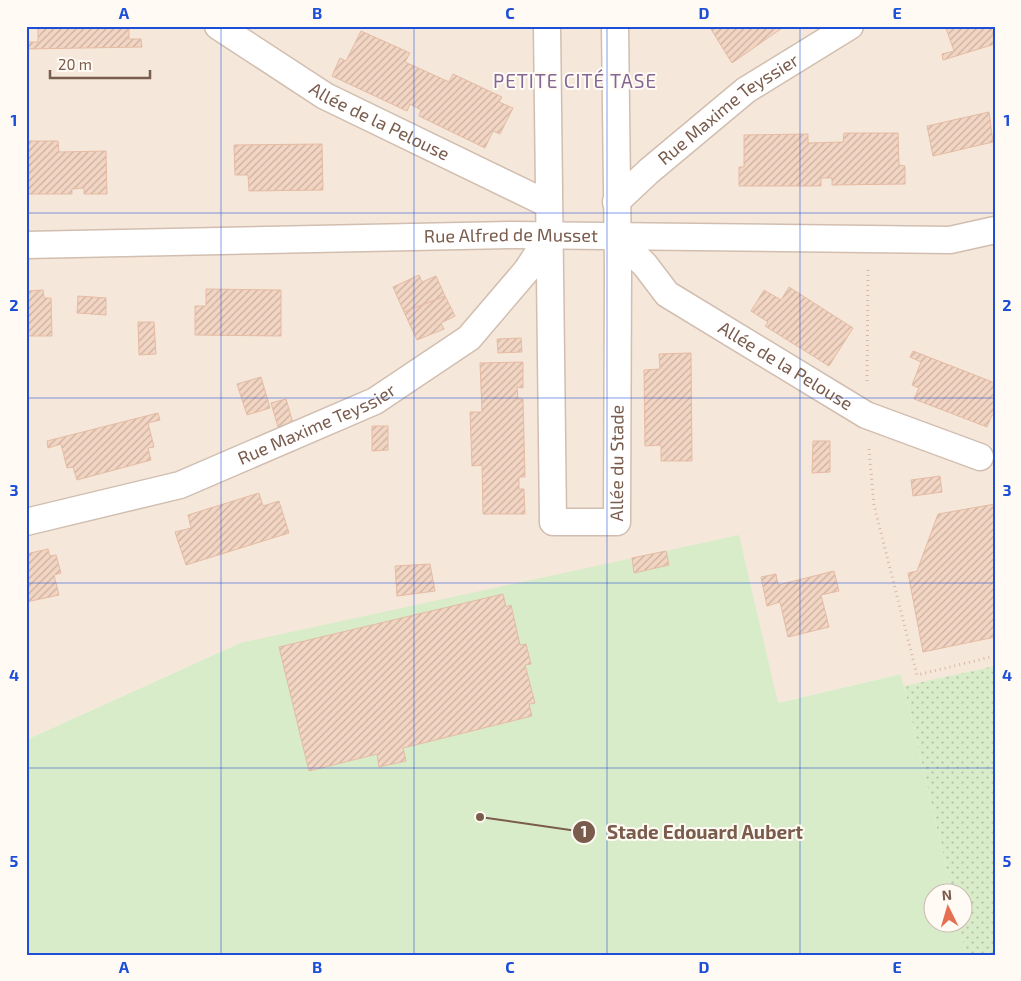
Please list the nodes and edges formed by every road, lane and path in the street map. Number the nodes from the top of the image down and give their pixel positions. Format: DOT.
graph roads {
  1 [pos="218,26"];
  2 [pos="547,26"];
  3 [pos="615,26"];
  4 [pos="850,26"];
  5 [pos="616,202"];
  6 [pos="548,204"];
  7 [pos="995,230"];
  8 [pos="549,236"];
  9 [pos="616,236"];
  10 [pos="867,240"];
  11 [pos="26,245"];
  12 [pos="866,415"];
  13 [pos="980,457"];
  14 [pos="26,522"];
  15 [pos="995,656"];
  1 -- 6 [label="street, Allée de la Pelouse"];
  2 -- 6 [label="street, Allée du Stade"];
  3 -- 5 [label="street, Allée du Stade"];
  4 -- 5 [label="street, Rue Maxime Teyssier"];
  5 -- 9 [label="street, Allée du Stade"];
  6 -- 8 [label="street, Allée du Stade"];
  7 -- 10 [label="street, Rue Alfred de Musset"];
  8 -- 9 [label="street, Rue Alfred de Musset"];
  8 -- 9 [label="street, Allée du Stade"];
  8 -- 11 [label="street, Rue Alfred de Musset"];
  8 -- 14 [label="street, Rue Maxime Teyssier"];
  9 -- 10 [label="street, Rue Alfred de Musset"];
  9 -- 12 [label="street, Allée de la Pelouse"];
  10 -- 12 [label="path"];
  12 -- 13 [label="street, Allée de la Pelouse"];
  12 -- 15 [label="path"];
}
